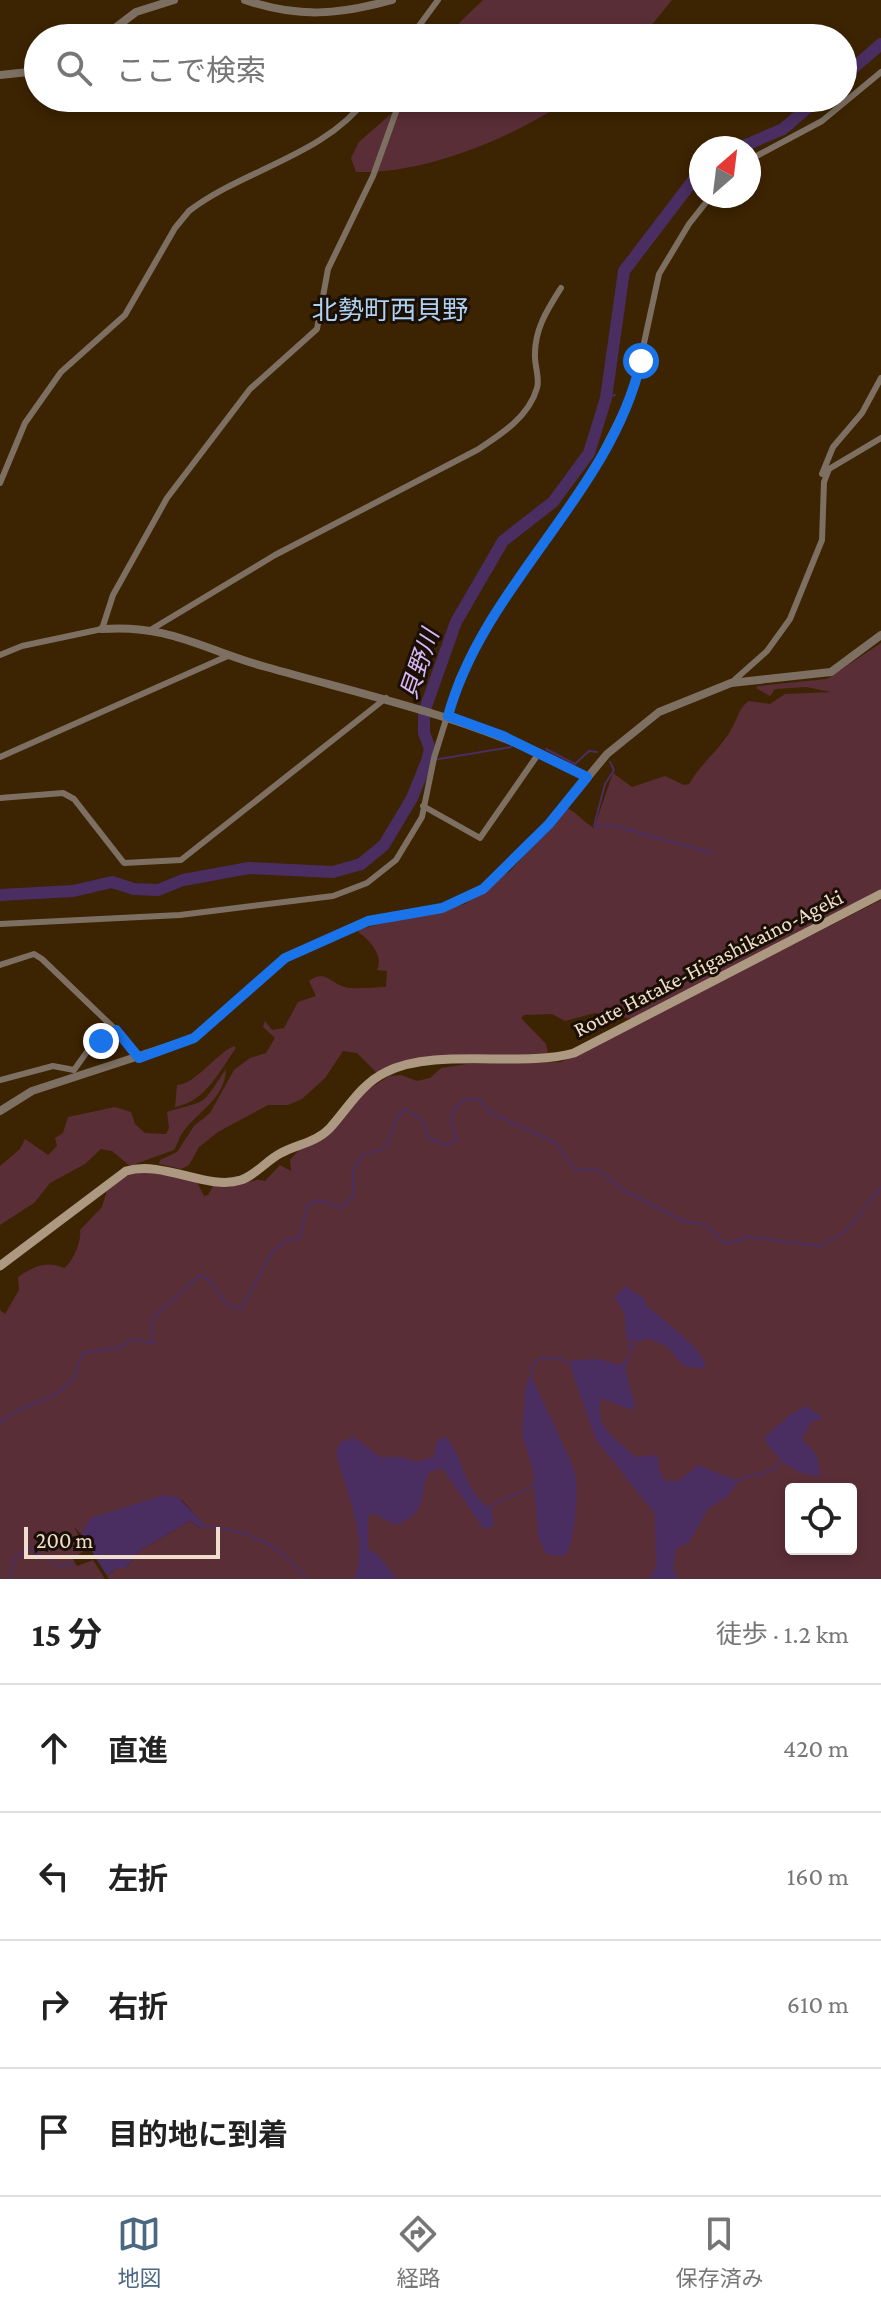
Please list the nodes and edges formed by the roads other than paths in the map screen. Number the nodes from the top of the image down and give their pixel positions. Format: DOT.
graph roads {
  1 [pos="174,0"];
  2 [pos="245,0"];
  3 [pos="392,0"];
  4 [pos="438,0"];
  5 [pos="422,21"];
  6 [pos="120,24"];
  7 [pos="420,24"];
  8 [pos="422,24"];
  9 [pos="24,72"];
  10 [pos="881,72"];
  11 [pos="0,75"];
  12 [pos="857,92"];
  13 [pos="354,112"];
  14 [pos="396,112"];
  15 [pos="833,112"];
  16 [pos="761,154"];
  17 [pos="702,208"];
  18 [pos="561,288"];
  19 [pos="881,378"];
  20 [pos="881,438"];
  21 [pos="824,482"];
  22 [pos="0,483"];
  23 [pos="102,629"];
  24 [pos="152,629"];
  25 [pos="881,635"];
  26 [pos="0,655"];
  27 [pos="230,655"];
  28 [pos="731,683"];
  29 [pos="386,698"];
  30 [pos="446,716"];
  31 [pos="540,752"];
  32 [pos="0,757"];
  33 [pos="587,777"];
  34 [pos="0,798"];
  35 [pos="423,806"];
  36 [pos="881,894"];
  37 [pos="0,924"];
  38 [pos="0,965"];
  39 [pos="116,1030"];
  40 [pos="139,1058"];
  41 [pos="0,1080"];
  42 [pos="0,1111"];
  43 [pos="0,1266"];
  1 -- 6 [label="street"];
  2 -- 3 [label="street"];
  4 -- 5 [label="street"];
  5 -- 7 [label="street"];
  5 -- 8 [label="street"];
  9 -- 11 [label="street"];
  10 -- 12 [label="street"];
  13 -- 22 [label="street"];
  14 -- 23 [label="street"];
  15 -- 16 [label="street"];
  17 -- 30 [label="street"];
  18 -- 24 [label="street"];
  19 -- 21 [label="street"];
  20 -- 21 [label="street"];
  21 -- 28 [label="street"];
  23 -- 24 [label="street"];
  23 -- 26 [label="street"];
  24 -- 27 [label="street"];
  25 -- 28 [label="street"];
  27 -- 29 [label="street"];
  27 -- 32 [label="street"];
  28 -- 33 [label="street"];
  29 -- 30 [label="street"];
  29 -- 34 [label="street"];
  30 -- 31 [label="street"];
  30 -- 35 [label="street"];
  31 -- 33 [label="street"];
  31 -- 35 [label="street"];
  33 -- 40 [label="street"];
  35 -- 37 [label="street"];
  36 -- 43 [label="main road, Route Hatake-Higashikaino-Ageki"];
  38 -- 39 [label="street"];
  39 -- 40 [label="street"];
  39 -- 41 [label="street"];
  40 -- 42 [label="street"];
}
